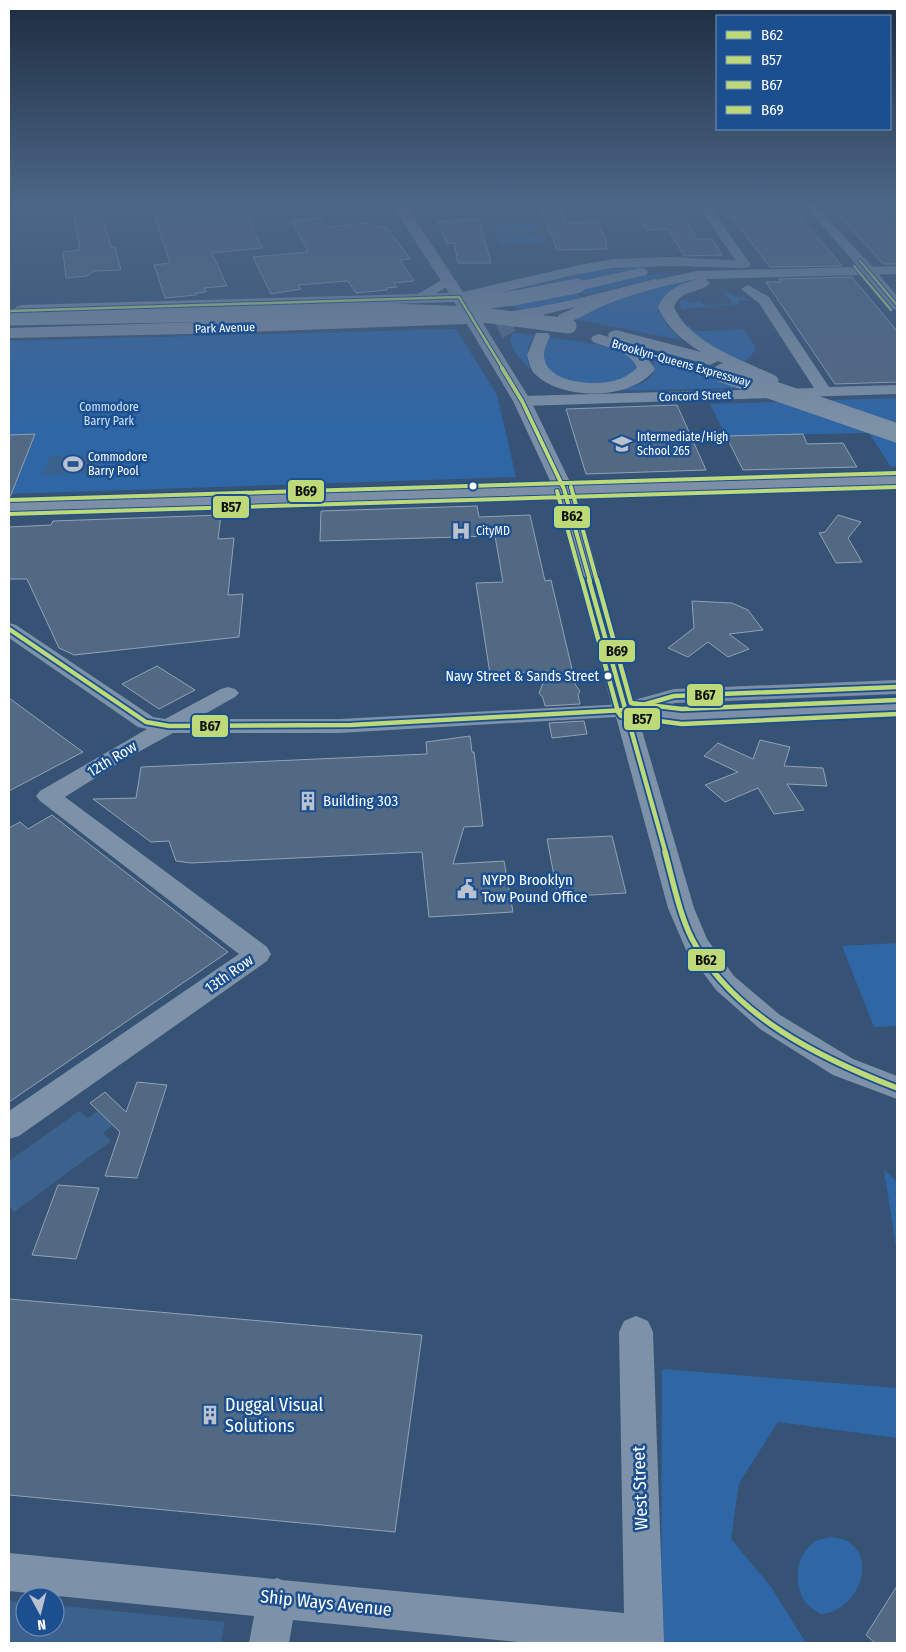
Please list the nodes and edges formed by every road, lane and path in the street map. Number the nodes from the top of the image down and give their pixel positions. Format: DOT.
graph roads {
  1 [pos="437,280"];
  2 [pos="448,280"];
  3 [pos="538,280"];
  4 [pos="606,280"];
  5 [pos="678,280"];
  6 [pos="724,280"];
  7 [pos="876,280"];
  8 [pos="655,284"];
  9 [pos="748,289"];
  10 [pos="459,297"];
  11 [pos="416,299"];
  12 [pos="336,301"];
  13 [pos="897,305"];
  14 [pos="186,306"];
  15 [pos="9,311"];
  16 [pos="263,312"];
  17 [pos="9,318"];
  18 [pos="471,319"];
  19 [pos="336,324"];
  20 [pos="566,325"];
  21 [pos="9,326"];
  22 [pos="184,329"];
  23 [pos="499,331"];
  24 [pos="9,333"];
  25 [pos="542,336"];
  26 [pos="599,339"];
  27 [pos="487,344"];
  28 [pos="732,369"];
  29 [pos="897,390"];
  30 [pos="824,392"];
  31 [pos="522,402"];
  32 [pos="897,423"];
  33 [pos="897,433"];
  34 [pos="897,480"];
  35 [pos="564,489"];
  36 [pos="9,507"];
  37 [pos="9,629"];
  38 [pos="897,686"];
  39 [pos="228,693"];
  40 [pos="897,707"];
  41 [pos="625,710"];
  42 [pos="169,726"];
  43 [pos="48,796"];
  44 [pos="897,1089"];
  45 [pos="9,1127"];
  46 [pos="636,1332"];
  47 [pos="9,1572"];
  48 [pos="277,1597"];
  49 [pos="644,1639"];
  50 [pos="270,1643"];
  1 -- 11 [label="street"];
  2 -- 10 [label="main road"];
  3 -- 10 [label="main road, Park Avenue"];
  4 -- 16 [label="highway, bridge"];
  5 -- 8 [label="highway"];
  6 -- 28 [label="highway"];
  7 -- 13 [label="main road"];
  8 -- 18 [label="main road, Park Avenue"];
  8 -- 20 [label="highway"];
  9 -- 30 [label="street"];
  10 -- 11 [label="main road, Park Avenue"];
  10 -- 18 [label="main road"];
  11 -- 12 [label="main road, Park Avenue"];
  12 -- 14 [label="main road, Park Avenue"];
  12 -- 19 [label="main road"];
  14 -- 15 [label="main road, Park Avenue"];
  14 -- 22 [label="main road"];
  16 -- 17 [label="highway, Brooklyn-Queens Expressway, bridge"];
  16 -- 20 [label="highway, Brooklyn-Queens Expressway, bridge"];
  18 -- 19 [label="main road, Park Avenue"];
  18 -- 27 [label="main road"];
  19 -- 22 [label="main road, Park Avenue"];
  20 -- 21 [label="highway, Brooklyn-Queens Expressway"];
  20 -- 26 [label="highway, Brooklyn-Queens Expressway"];
  20 -- 28 [label="highway, Brooklyn-Queens Expressway"];
  22 -- 24 [label="main road, Park Avenue"];
  23 -- 27 [label="main road"];
  25 -- 26 [label="highway"];
  26 -- 28 [label="highway, Brooklyn-Queens Expressway"];
  27 -- 31 [label="main road"];
  28 -- 32 [label="highway, Brooklyn-Queens Expressway"];
  28 -- 33 [label="highway, Brooklyn-Queens Expressway, bridge"];
  29 -- 30 [label="street, Concord Street"];
  30 -- 31 [label="street, Concord Street"];
  31 -- 35 [label="main road"];
  34 -- 35 [label="main road"];
  35 -- 36 [label="main road"];
  35 -- 41 [label="main road"];
  37 -- 42 [label="street"];
  38 -- 41 [label="main road"];
  39 -- 42 [label="street, 12th Row"];
  40 -- 41 [label="main road"];
  41 -- 42 [label="street"];
  41 -- 44 [label="street"];
  42 -- 43 [label="street, 12th Row"];
  43 -- 45 [label="street, 13th Row"];
  46 -- 49 [label="street, West Street"];
  47 -- 48 [label="street, Ship Ways Avenue"];
  48 -- 49 [label="street, Ship Ways Avenue"];
  48 -- 50 [label="street"];
}
